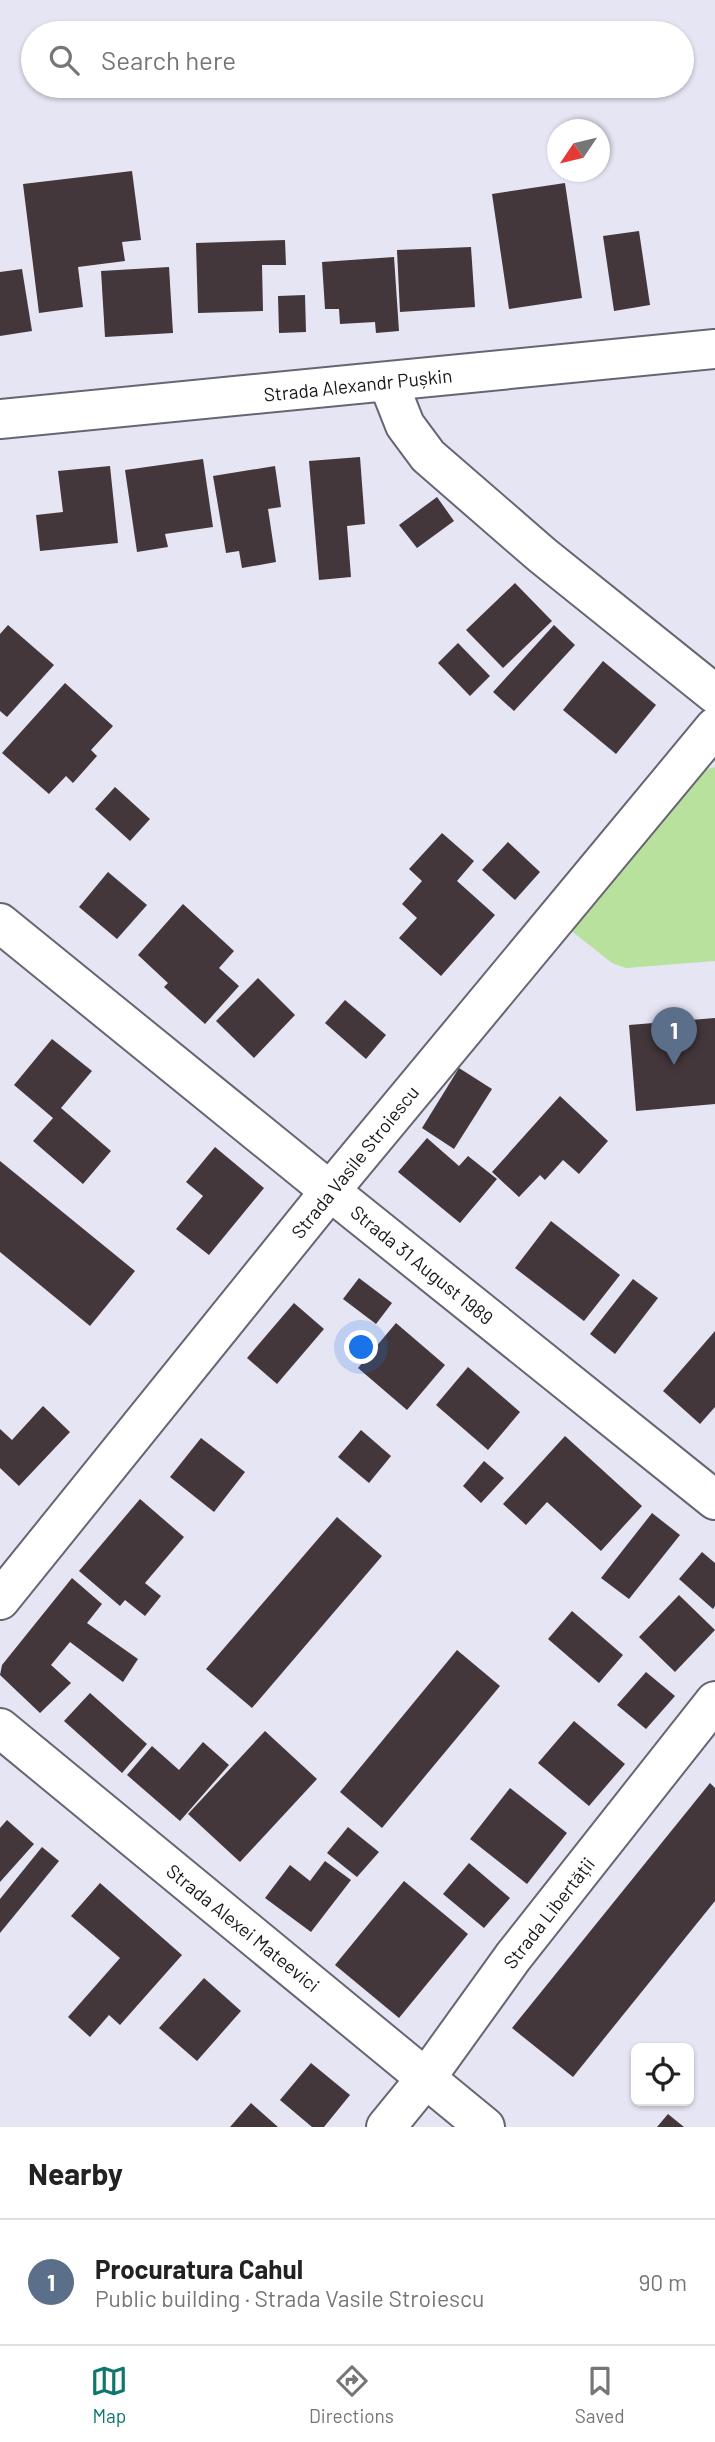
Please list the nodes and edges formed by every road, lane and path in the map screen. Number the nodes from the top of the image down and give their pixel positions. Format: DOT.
graph roads {
  1 [pos="715,349"];
  2 [pos="388,382"];
  3 [pos="0,419"];
  4 [pos="715,694"];
  5 [pos="715,727"];
  6 [pos="0,923"];
  7 [pos="330,1191"];
  8 [pos="715,1500"];
  9 [pos="0,1600"];
  10 [pos="715,1701"];
  11 [pos="0,1728"];
  12 [pos="426,2078"];
  13 [pos="386,2127"];
  14 [pos="485,2127"];
  1 -- 2 [label="street, Strada Alexandr Pușkin"];
  2 -- 3 [label="street, Strada Alexandr Pușkin"];
  2 -- 4 [label="street"];
  5 -- 7 [label="street, Strada Vasile Stroiescu"];
  6 -- 7 [label="street, Strada 31 August 1989"];
  7 -- 8 [label="street, Strada 31 August 1989"];
  7 -- 9 [label="street, Strada Vasile Stroiescu"];
  10 -- 12 [label="street, Strada Libertății"];
  11 -- 12 [label="street, Strada Alexei Mateevici"];
  12 -- 13 [label="street, Strada Libertății"];
  12 -- 14 [label="street, Strada Alexei Mateevici"];
}
